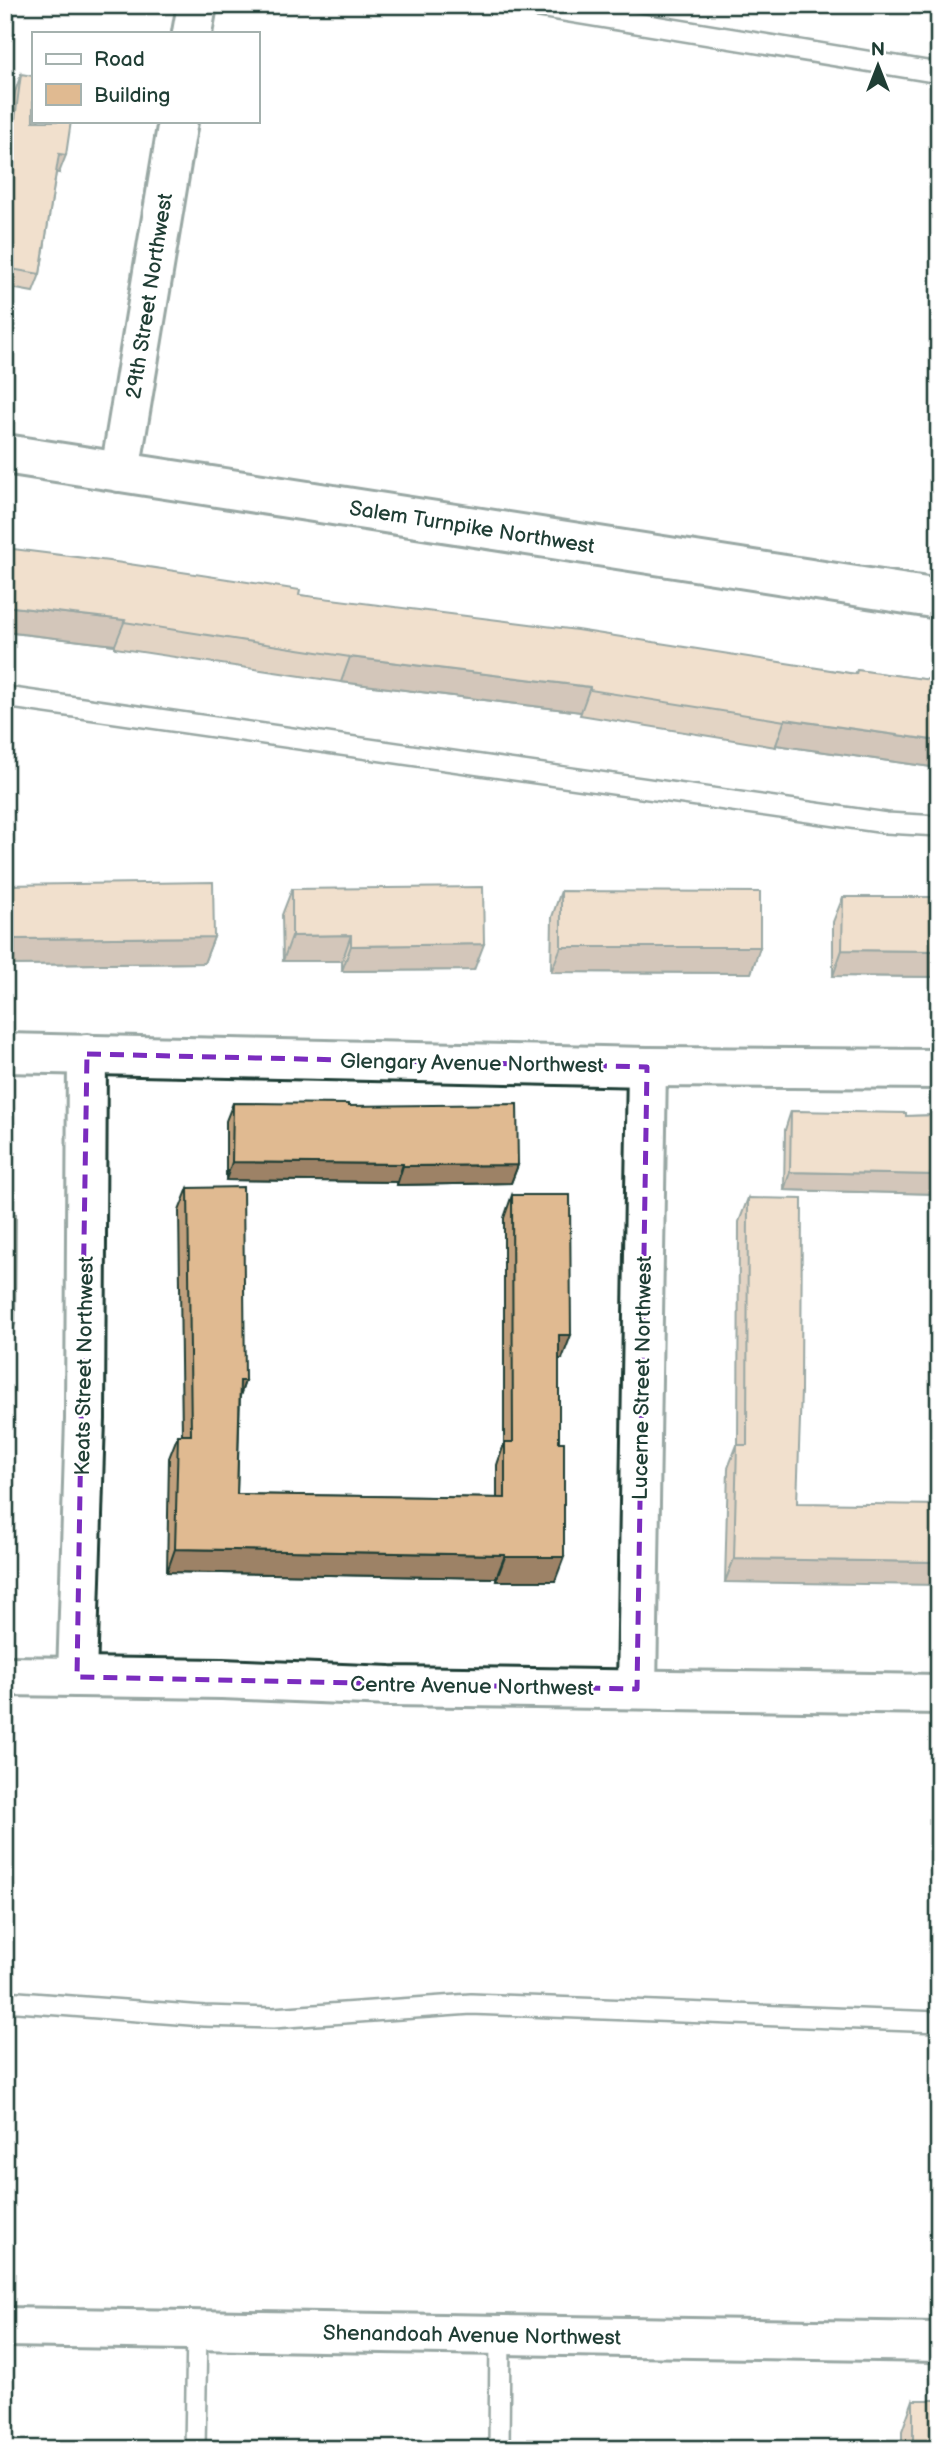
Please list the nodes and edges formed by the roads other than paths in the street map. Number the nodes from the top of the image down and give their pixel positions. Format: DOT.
graph roads {
  1 [pos="197,5"];
  2 [pos="527,5"];
  3 [pos="192,32"];
  4 [pos="939,73"];
  5 [pos="178,122"];
  6 [pos="5,454"];
  7 [pos="120,472"];
  8 [pos="939,600"];
  9 [pos="5,697"];
  10 [pos="939,826"];
  11 [pos="5,1053"];
  12 [pos="87,1054"];
  13 [pos="647,1067"];
  14 [pos="939,1069"];
  15 [pos="5,1676"];
  16 [pos="77,1677"];
  17 [pos="637,1689"];
  18 [pos="939,1695"];
  19 [pos="5,2001"];
  20 [pos="939,2022"];
  21 [pos="5,2328"];
  22 [pos="197,2330"];
  23 [pos="500,2335"];
  24 [pos="939,2342"];
  25 [pos="195,2449"];
  26 [pos="499,2449"];
  1 -- 3 [label="street"];
  2 -- 4 [label="lane"];
  5 -- 7 [label="street, 29th Street Northwest"];
  6 -- 7 [label="street, Salem Turnpike Northwest"];
  7 -- 8 [label="street, Salem Turnpike Northwest"];
  9 -- 10 [label="lane"];
  11 -- 12 [label="street, Glengary Avenue Northwest"];
  12 -- 13 [label="street, Glengary Avenue Northwest"];
  12 -- 16 [label="street, Keats Street Northwest"];
  13 -- 14 [label="street, Glengary Avenue Northwest"];
  13 -- 17 [label="street, Lucerne Street Northwest"];
  15 -- 16 [label="street, Centre Avenue Northwest"];
  16 -- 17 [label="street, Centre Avenue Northwest"];
  17 -- 18 [label="street, Centre Avenue Northwest"];
  19 -- 20 [label="lane"];
  21 -- 22 [label="street, Shenandoah Avenue Northwest"];
  22 -- 23 [label="street, Shenandoah Avenue Northwest"];
  22 -- 25 [label="lane"];
  23 -- 24 [label="street, Shenandoah Avenue Northwest"];
  23 -- 26 [label="lane"];
}
